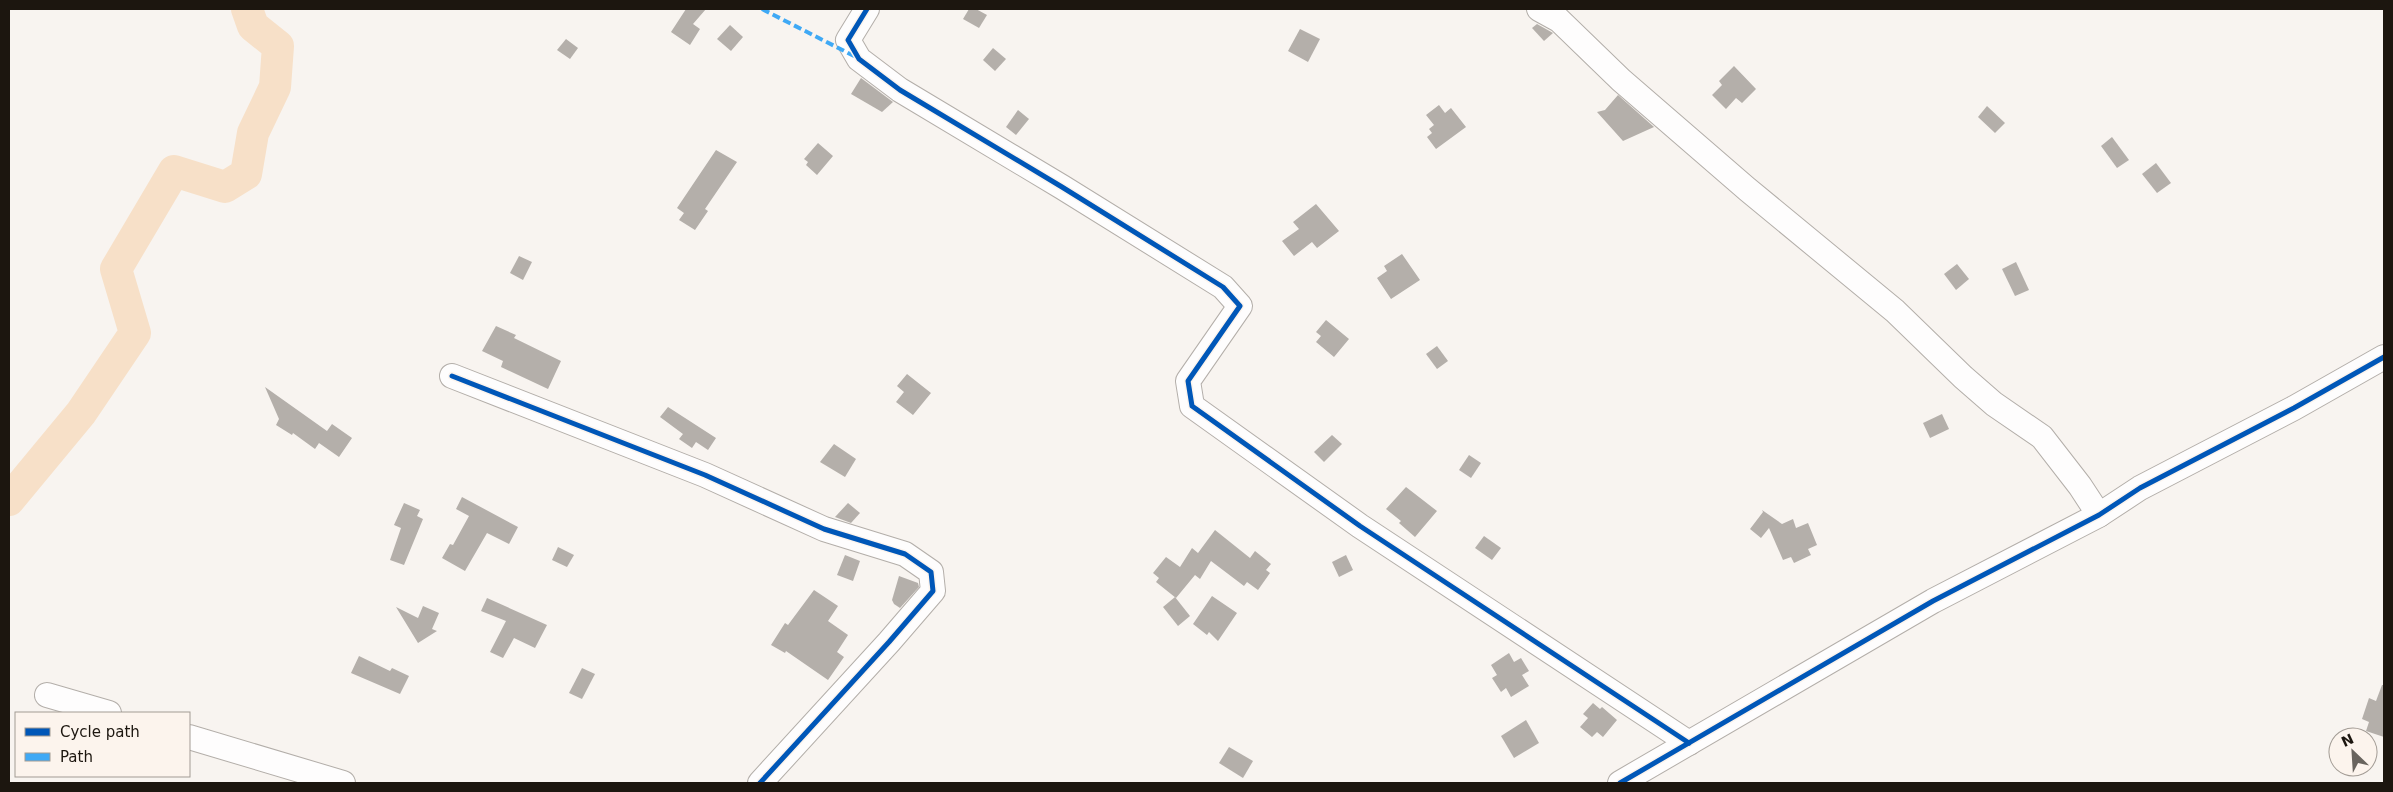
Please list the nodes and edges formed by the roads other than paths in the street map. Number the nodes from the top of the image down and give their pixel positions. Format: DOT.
graph roads {
  1 [pos="867,9"];
  2 [pos="1539,9"];
  3 [pos="2384,357"];
  4 [pos="452,376"];
  5 [pos="2099,515"];
  6 [pos="47,694"];
  7 [pos="106,712"];
  8 [pos="190,737"];
  9 [pos="1688,743"];
  10 [pos="343,783"];
  11 [pos="760,783"];
  12 [pos="1620,783"];
  1 -- 9 [label="street"];
  2 -- 5 [label="street"];
  3 -- 5 [label="street"];
  4 -- 11 [label="street"];
  5 -- 9 [label="street"];
  6 -- 7 [label="street"];
  8 -- 10 [label="street"];
  9 -- 12 [label="street"];
}
